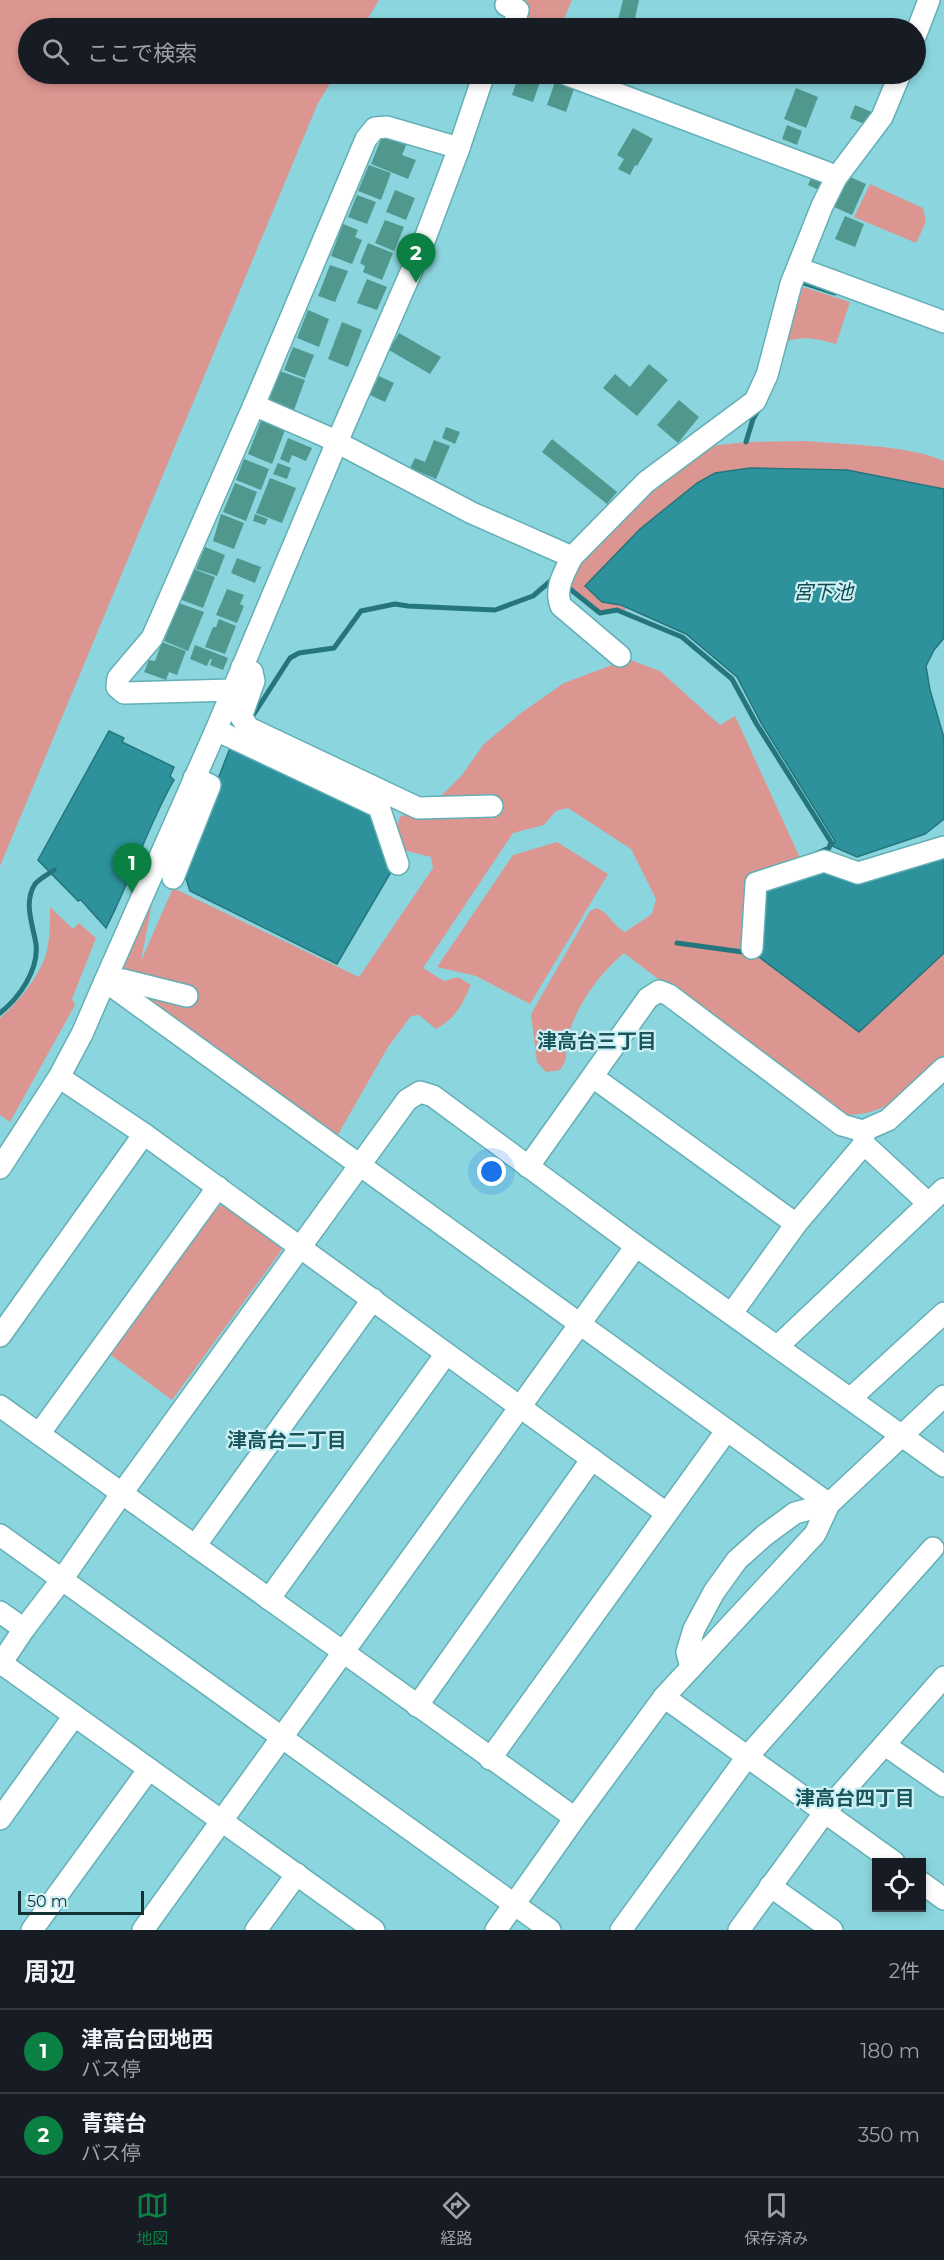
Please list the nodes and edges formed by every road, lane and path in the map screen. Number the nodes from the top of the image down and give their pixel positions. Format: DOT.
graph roads {
  1 [pos="929,0"];
  2 [pos="507,2"];
  3 [pos="502,18"];
  4 [pos="516,18"];
  5 [pos="922,18"];
  6 [pos="481,84"];
  7 [pos="591,84"];
  8 [pos="896,84"];
  9 [pos="459,148"];
  10 [pos="833,176"];
  11 [pos="795,275"];
  12 [pos="944,322"];
  13 [pos="254,405"];
  14 [pos="337,442"];
  15 [pos="567,555"];
  16 [pos="620,656"];
  17 [pos="242,667"];
  18 [pos="232,690"];
  19 [pos="216,730"];
  20 [pos="194,778"];
  21 [pos="492,806"];
  22 [pos="944,847"];
  23 [pos="398,864"];
  24 [pos="173,878"];
  25 [pos="752,948"];
  26 [pos="105,981"];
  27 [pos="187,996"];
  28 [pos="944,1068"];
  29 [pos="59,1077"];
  30 [pos="593,1077"];
  31 [pos="144,1134"];
  32 [pos="864,1138"];
  33 [pos="361,1164"];
  34 [pos="528,1167"];
  35 [pos="0,1168"];
  36 [pos="218,1187"];
  37 [pos="936,1196"];
  38 [pos="796,1224"];
  39 [pos="636,1246"];
  40 [pos="302,1248"];
  41 [pos="373,1299"];
  42 [pos="732,1313"];
  43 [pos="944,1313"];
  44 [pos="580,1322"];
  45 [pos="0,1336"];
  46 [pos="778,1346"];
  47 [pos="446,1354"];
  48 [pos="944,1396"];
  49 [pos="851,1398"];
  50 [pos="0,1406"];
  51 [pos="519,1406"];
  52 [pos="727,1430"];
  53 [pos="39,1434"];
  54 [pos="902,1435"];
  55 [pos="592,1459"];
  56 [pos="944,1466"];
  57 [pos="122,1493"];
  58 [pos="829,1504"];
  59 [pos="666,1513"];
  60 [pos="0,1535"];
  61 [pos="195,1546"];
  62 [pos="940,1548"];
  63 [pos="63,1578"];
  64 [pos="269,1599"];
  65 [pos="0,1612"];
  66 [pos="24,1629"];
  67 [pos="344,1653"];
  68 [pos="1,1664"];
  69 [pos="692,1668"];
  70 [pos="944,1677"];
  71 [pos="664,1697"];
  72 [pos="417,1706"];
  73 [pos="74,1716"];
  74 [pos="283,1738"];
  75 [pos="885,1745"];
  76 [pos="747,1757"];
  77 [pos="490,1759"];
  78 [pos="149,1769"];
  79 [pos="944,1786"];
  80 [pos="825,1812"];
  81 [pos="575,1818"];
  82 [pos="0,1819"];
  83 [pos="222,1821"];
  84 [pos="887,1858"];
  85 [pos="297,1874"];
  86 [pos="770,1886"];
  87 [pos="926,1886"];
  88 [pos="944,1899"];
  89 [pos="514,1905"];
  90 [pos="370,1929"];
  91 [pos="32,1930"];
  92 [pos="143,1930"];
  93 [pos="256,1930"];
  94 [pos="496,1930"];
  95 [pos="550,1930"];
  96 [pos="621,1930"];
  97 [pos="739,1930"];
  98 [pos="832,1930"];
  1 -- 5 [label="street"];
  2 -- 3 [label="street"];
  2 -- 4 [label="street"];
  6 -- 9 [label="street"];
  7 -- 10 [label="street"];
  8 -- 10 [label="street"];
  9 -- 13 [label="street"];
  9 -- 14 [label="street"];
  10 -- 11 [label="street"];
  11 -- 12 [label="street"];
  11 -- 15 [label="street"];
  13 -- 14 [label="street"];
  13 -- 18 [label="street"];
  14 -- 15 [label="street"];
  14 -- 17 [label="street"];
  15 -- 16 [label="street"];
  17 -- 18 [label="street"];
  17 -- 21 [label="street"];
  18 -- 19 [label="street"];
  19 -- 20 [label="street"];
  19 -- 23 [label="street"];
  20 -- 24 [label="street"];
  20 -- 26 [label="street"];
  22 -- 25 [label="street"];
  26 -- 27 [label="street"];
  26 -- 29 [label="street"];
  26 -- 33 [label="street"];
  28 -- 32 [label="street"];
  29 -- 31 [label="street"];
  29 -- 35 [label="street"];
  30 -- 32 [label="street"];
  30 -- 34 [label="street"];
  30 -- 38 [label="street"];
  31 -- 36 [label="street"];
  31 -- 45 [label="street"];
  32 -- 37 [label="street"];
  32 -- 38 [label="street"];
  33 -- 34 [label="street"];
  33 -- 40 [label="street"];
  33 -- 44 [label="street"];
  34 -- 39 [label="street"];
  36 -- 40 [label="street"];
  36 -- 53 [label="street"];
  37 -- 46 [label="street"];
  38 -- 42 [label="street"];
  39 -- 42 [label="street"];
  39 -- 44 [label="street"];
  40 -- 41 [label="street"];
  40 -- 57 [label="street"];
  41 -- 47 [label="street"];
  41 -- 61 [label="street"];
  42 -- 46 [label="street"];
  43 -- 49 [label="street"];
  44 -- 51 [label="street"];
  44 -- 52 [label="street"];
  46 -- 49 [label="street"];
  47 -- 51 [label="street"];
  47 -- 64 [label="street"];
  48 -- 54 [label="street"];
  49 -- 54 [label="street"];
  50 -- 53 [label="street"];
  51 -- 55 [label="street"];
  51 -- 67 [label="street"];
  52 -- 58 [label="street"];
  52 -- 59 [label="street"];
  53 -- 57 [label="street"];
  54 -- 56 [label="street"];
  54 -- 58 [label="street"];
  55 -- 59 [label="street"];
  55 -- 72 [label="street"];
  57 -- 61 [label="street"];
  57 -- 63 [label="street"];
  58 -- 69 [label="street"];
  58 -- 69 [label="street"];
  59 -- 77 [label="street"];
  60 -- 63 [label="street"];
  61 -- 64 [label="street"];
  62 -- 76 [label="street"];
  63 -- 66 [label="street"];
  63 -- 74 [label="street"];
  64 -- 67 [label="street"];
  65 -- 66 [label="street"];
  66 -- 68 [label="street"];
  67 -- 72 [label="street"];
  67 -- 74 [label="street"];
  68 -- 73 [label="street"];
  69 -- 71 [label="street"];
  70 -- 75 [label="street"];
  71 -- 76 [label="street"];
  71 -- 81 [label="street"];
  72 -- 77 [label="street"];
  73 -- 78 [label="street"];
  73 -- 82 [label="street"];
  74 -- 83 [label="street"];
  74 -- 89 [label="street"];
  75 -- 79 [label="street"];
  75 -- 80 [label="street"];
  76 -- 80 [label="street"];
  76 -- 96 [label="street"];
  77 -- 81 [label="street"];
  78 -- 83 [label="street"];
  78 -- 91 [label="street"];
  80 -- 84 [label="street"];
  80 -- 86 [label="street"];
  81 -- 89 [label="street"];
  83 -- 85 [label="street"];
  83 -- 92 [label="street"];
  85 -- 90 [label="street"];
  85 -- 93 [label="street"];
  86 -- 97 [label="street"];
  86 -- 98 [label="street"];
  87 -- 88 [label="street"];
  89 -- 94 [label="street"];
  89 -- 95 [label="street"];
}
